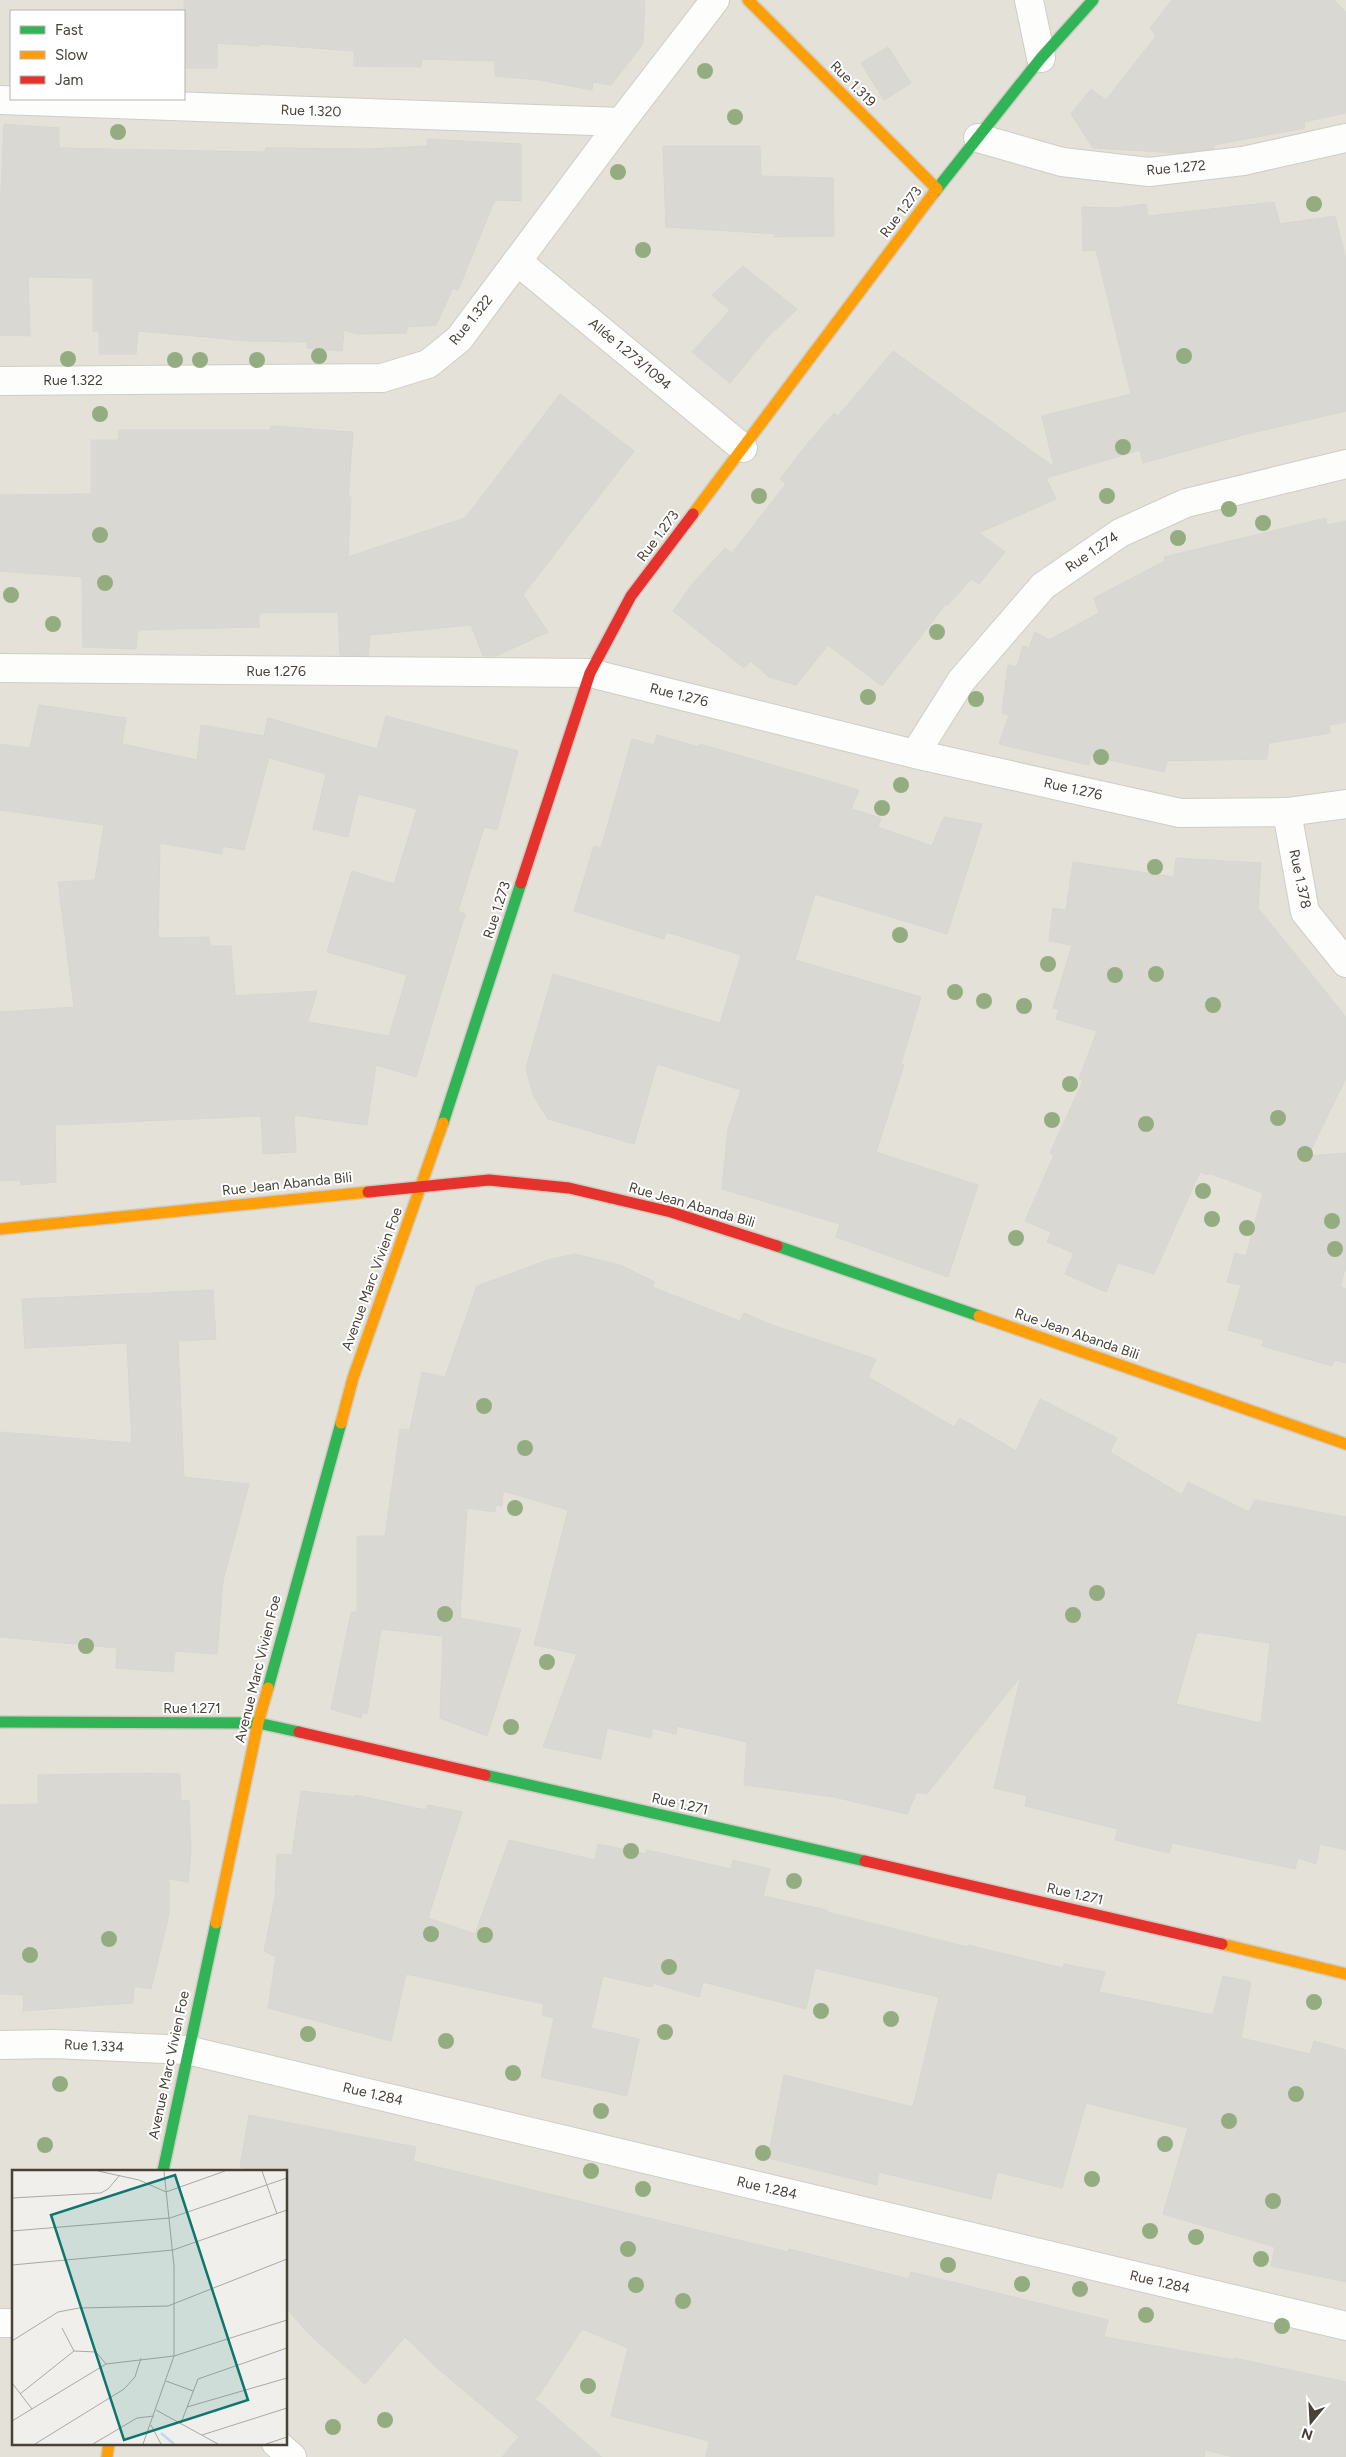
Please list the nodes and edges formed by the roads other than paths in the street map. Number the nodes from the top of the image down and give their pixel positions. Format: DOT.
graph roads {
  1 [pos="715,0"];
  2 [pos="748,0"];
  3 [pos="1029,0"];
  4 [pos="1093,0"];
  5 [pos="1041,58"];
  6 [pos="0,100"];
  7 [pos="621,122"];
  8 [pos="978,138"];
  9 [pos="1346,138"];
  10 [pos="937,189"];
  11 [pos="517,261"];
  12 [pos="0,381"];
  13 [pos="743,448"];
  14 [pos="1346,464"];
  15 [pos="0,668"];
  16 [pos="590,673"];
  17 [pos="915,754"];
  18 [pos="1346,804"];
  19 [pos="1287,812"];
  20 [pos="1346,963"];
  21 [pos="422,1186"];
  22 [pos="0,1229"];
  23 [pos="1346,1444"];
  24 [pos="0,1722"];
  25 [pos="258,1723"];
  26 [pos="1346,1974"];
  27 [pos="0,2045"];
  28 [pos="187,2050"];
  29 [pos="163,2170"];
  30 [pos="1346,2326"];
  31 [pos="109,2444"];
  32 [pos="277,2444"];
  33 [pos="107,2457"];
  34 [pos="292,2457"];
  1 -- 7 [label="street, Rue 1.322"];
  2 -- 10 [label="main road, Rue 1.319"];
  3 -- 5 [label="street"];
  4 -- 5 [label="main road, Rue 1.273"];
  5 -- 8 [label="main road, Rue 1.273"];
  6 -- 7 [label="street, Rue 1.320"];
  7 -- 11 [label="street, Rue 1.322"];
  8 -- 9 [label="street, Rue 1.272"];
  8 -- 10 [label="main road, Rue 1.273"];
  10 -- 13 [label="main road, Rue 1.273"];
  11 -- 12 [label="street, Rue 1.322"];
  11 -- 13 [label="street, Allée 1.273/1094"];
  13 -- 16 [label="main road, Rue 1.273"];
  14 -- 17 [label="street, Rue 1.274"];
  15 -- 16 [label="street, Rue 1.276"];
  16 -- 17 [label="street, Rue 1.276"];
  16 -- 21 [label="main road, Rue 1.273"];
  17 -- 19 [label="street, Rue 1.276"];
  18 -- 19 [label="street, Rue 1.276"];
  19 -- 20 [label="street, Rue 1.378"];
  21 -- 22 [label="main road, Rue Jean Abanda Bili"];
  21 -- 23 [label="main road, Rue Jean Abanda Bili"];
  21 -- 25 [label="main road, Avenue Marc Vivien Foe"];
  24 -- 25 [label="main road, Rue 1.271"];
  25 -- 26 [label="main road, Rue 1.271"];
  25 -- 28 [label="main road, Avenue Marc Vivien Foe"];
  27 -- 28 [label="street, Rue 1.334"];
  28 -- 29 [label="main road, Avenue Marc Vivien Foe"];
  28 -- 30 [label="street, Rue 1.284"];
  31 -- 33 [label="main road"];
  32 -- 34 [label="street"];
}
